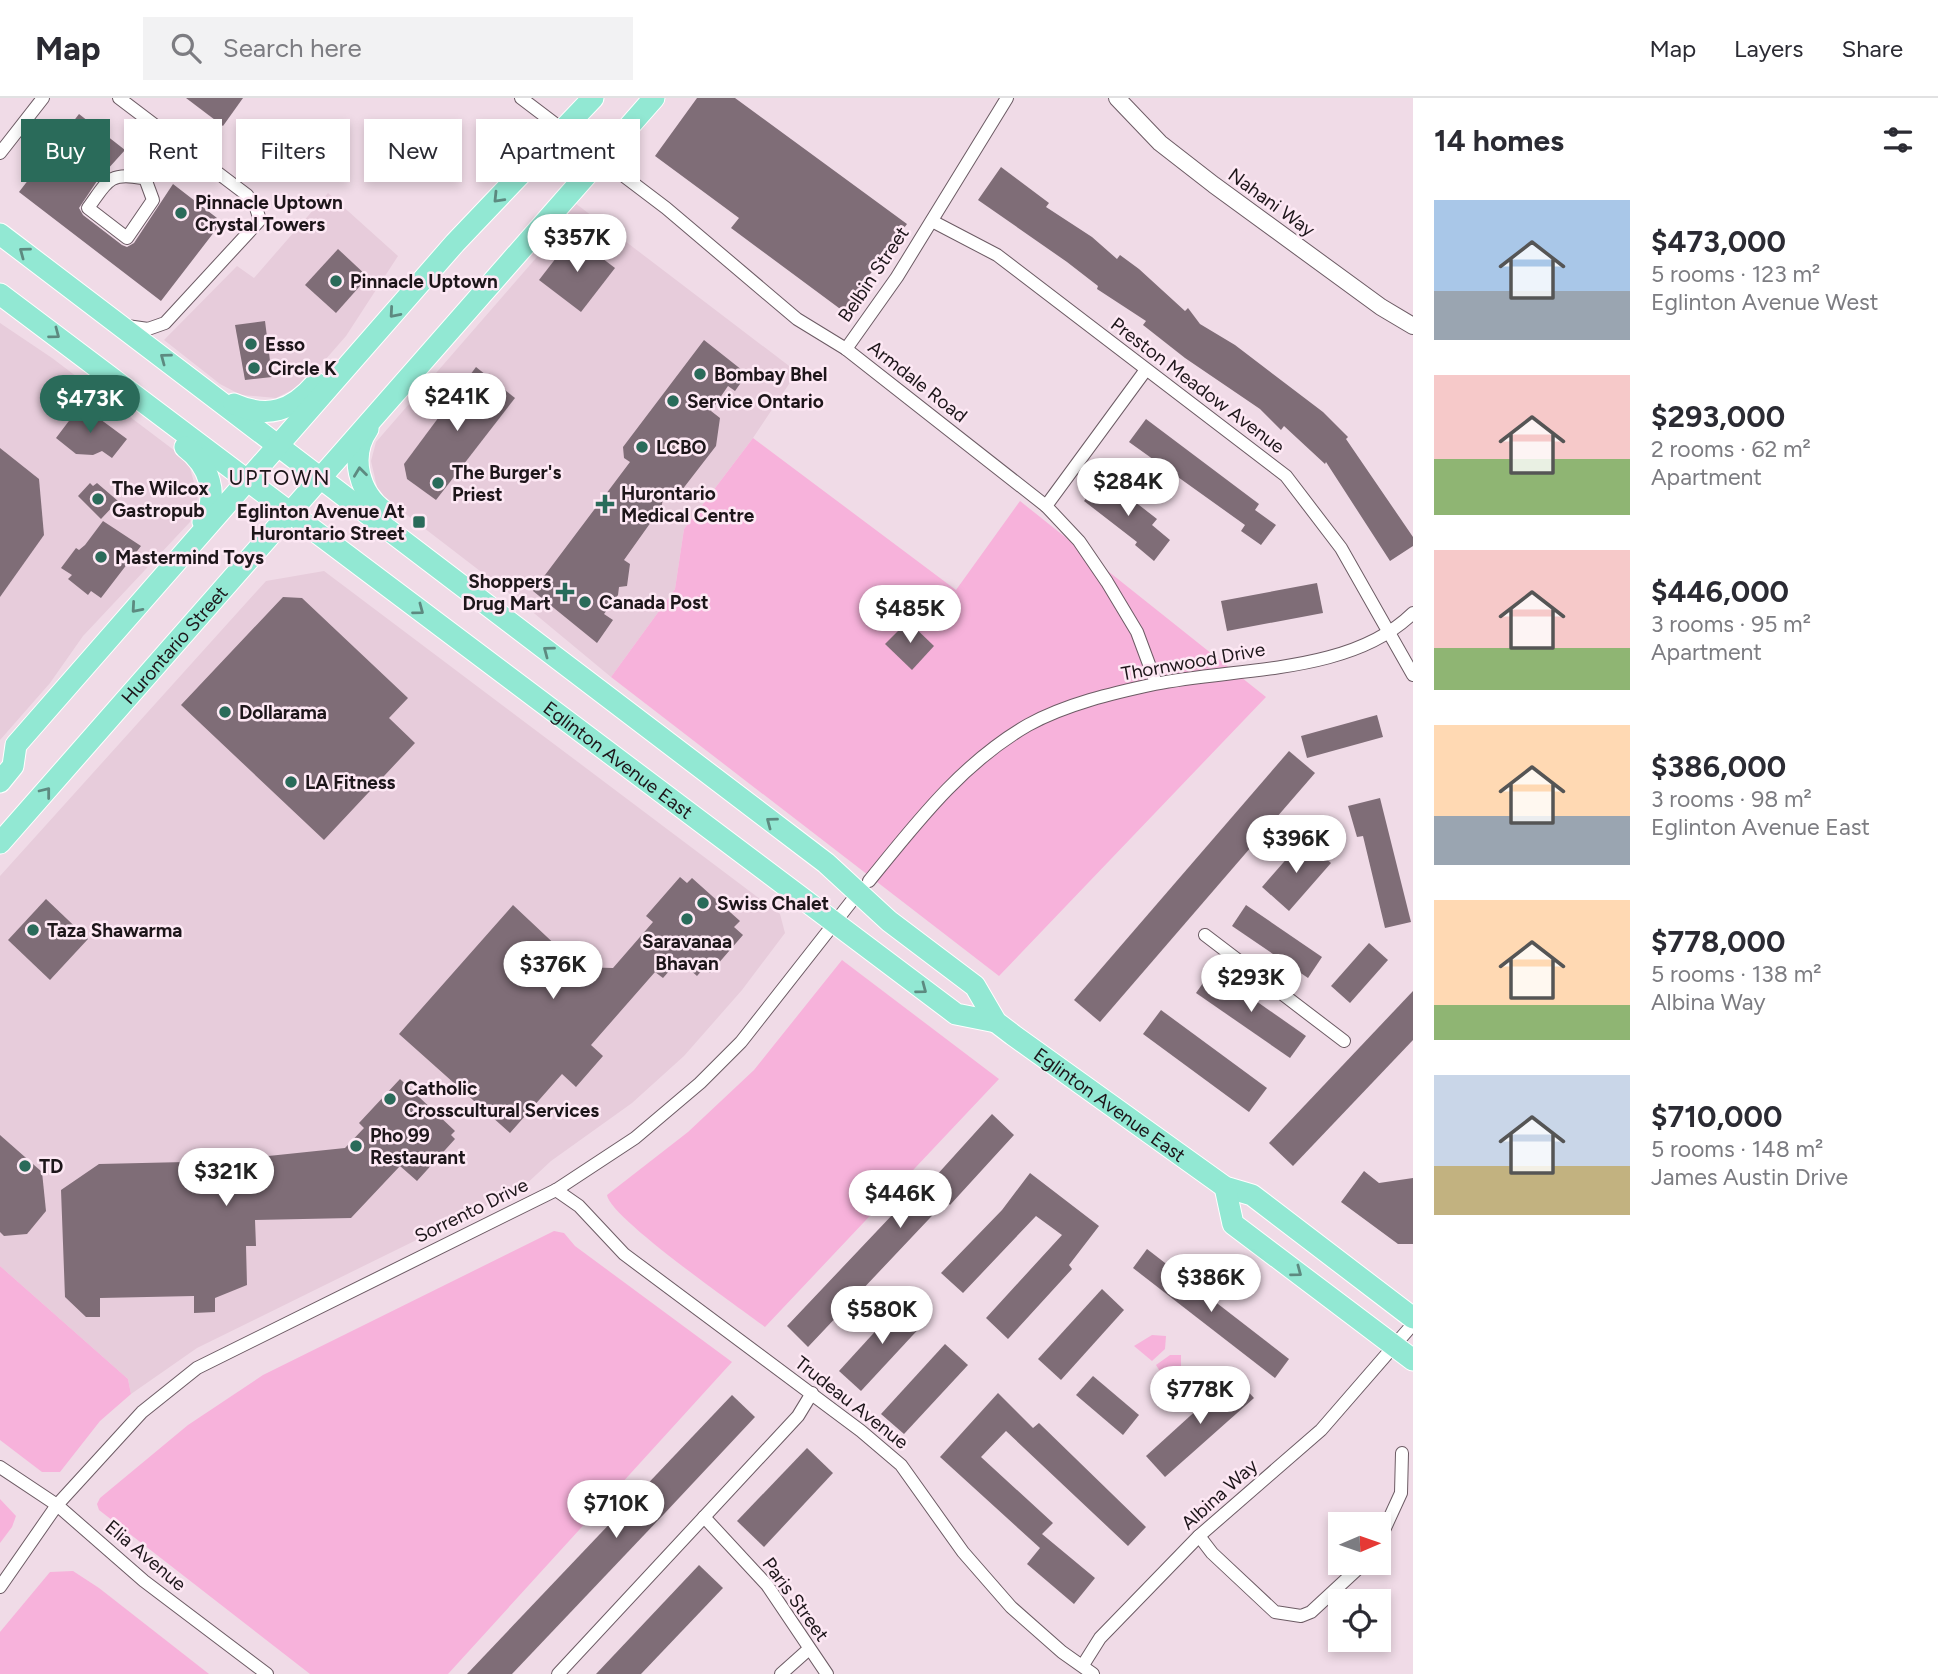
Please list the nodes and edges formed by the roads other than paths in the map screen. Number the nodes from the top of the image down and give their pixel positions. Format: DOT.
graph roads {
  1 [pos="43,98"];
  2 [pos="119,98"];
  3 [pos="521,98"];
  4 [pos="593,98"];
  5 [pos="654,98"];
  6 [pos="1007,98"];
  7 [pos="1117,98"];
  8 [pos="147,119"];
  9 [pos="547,119"];
  10 [pos="573,119"];
  11 [pos="635,119"];
  12 [pos="173,139"];
  13 [pos="0,153"];
  14 [pos="222,176"];
  15 [pos="513,182"];
  16 [pos="580,182"];
  17 [pos="631,182"];
  18 [pos="932,221"];
  19 [pos="0,234"];
  20 [pos="0,293"];
  21 [pos="117,323"];
  22 [pos="1413,326"];
  23 [pos="846,349"];
  24 [pos="345,370"];
  25 [pos="1145,371"];
  26 [pos="394,391"];
  27 [pos="212,395"];
  28 [pos="137,396"];
  29 [pos="279,445"];
  30 [pos="320,476"];
  31 [pos="247,481"];
  32 [pos="1046,506"];
  33 [pos="289,512"];
  34 [pos="181,556"];
  35 [pos="430,560"];
  36 [pos="1413,612"];
  37 [pos="1389,632"];
  38 [pos="1413,675"];
  39 [pos="1156,684"];
  40 [pos="0,782"];
  41 [pos="0,843"];
  42 [pos="864,887"];
  43 [pos="835,923"];
  44 [pos="1205,935"];
  45 [pos="996,1022"];
  46 [pos="1344,1041"];
  47 [pos="1225,1187"];
  48 [pos="556,1190"];
  49 [pos="1413,1318"];
  50 [pos="1413,1324"];
  51 [pos="1394,1345"];
  52 [pos="1413,1360"];
  53 [pos="812,1393"];
  54 [pos="1402,1454"];
  55 [pos="0,1467"];
  56 [pos="57,1505"];
  57 [pos="1391,1515"];
  58 [pos="704,1517"];
  59 [pos="1199,1536"];
  60 [pos="1351,1575"];
  61 [pos="0,1587"];
  62 [pos="809,1649"];
  63 [pos="1088,1670"];
  64 [pos="267,1674"];
  65 [pos="558,1674"];
  66 [pos="781,1674"];
  67 [pos="827,1674"];
  1 -- 13 [label="street"];
  2 -- 8 [label="street"];
  3 -- 9 [label="street, Armdale Road"];
  4 -- 10 [label="main road"];
  5 -- 11 [label="main road, Hurontario Street"];
  6 -- 18 [label="street, Belbin Street"];
  7 -- 22 [label="street, Nahani Way"];
  12 -- 12 [label="street"];
  14 -- 21 [label="street"];
  15 -- 24 [label="main road, one-way"];
  16 -- 26 [label="main road, Hurontario Street"];
  17 -- 23 [label="street, Armdale Road"];
  18 -- 23 [label="street, Belbin Street"];
  18 -- 25 [label="street, Preston Meadow Avenue"];
  21 -- 19 [label="main road, Eglinton Avenue East, one-way"];
  20 -- 28 [label="main road, Eglinton Avenue East, one-way"];
  27 -- 21 [label="main road, Eglinton Avenue East, one-way"];
  23 -- 32 [label="street, Armdale Road"];
  24 -- 27 [label="main road"];
  24 -- 29 [label="main road"];
  25 -- 32 [label="street"];
  25 -- 37 [label="street, Preston Meadow Avenue"];
  26 -- 30 [label="main road, Hurontario Street"];
  35 -- 26 [label="main road, one-way"];
  27 -- 29 [label="main road, Eglinton Avenue East"];
  28 -- 31 [label="main road, Eglinton Avenue East"];
  28 -- 34 [label="main road"];
  29 -- 30 [label="main road, Eglinton Avenue East"];
  29 -- 31 [label="main road"];
  30 -- 33 [label="main road, Hurontario Street"];
  30 -- 35 [label="main road, Eglinton Avenue East"];
  31 -- 33 [label="main road, Eglinton Avenue East"];
  31 -- 34 [label="main road"];
  32 -- 39 [label="street, Armdale Road"];
  41 -- 33 [label="main road, Hurontario Street, one-way"];
  33 -- 43 [label="main road, Eglinton Avenue East, one-way"];
  34 -- 40 [label="main road, one-way"];
  42 -- 35 [label="main road, Eglinton Avenue East, one-way"];
  36 -- 37 [label="street, Thornwood Drive"];
  37 -- 38 [label="street, Preston Meadow Avenue"];
  37 -- 39 [label="street, Thornwood Drive"];
  39 -- 42 [label="street, Thornwood Drive"];
  42 -- 43 [label="street, Sorrento Drive"];
  42 -- 45 [label="main road, Eglinton Avenue East"];
  43 -- 45 [label="main road, Eglinton Avenue East, one-way"];
  43 -- 48 [label="street, Sorrento Drive"];
  44 -- 46 [label="street"];
  45 -- 47 [label="main road, Eglinton Avenue East"];
  47 -- 49 [label="main road, Eglinton Avenue East"];
  47 -- 51 [label="main road, one-way"];
  48 -- 53 [label="street, Trudeau Avenue"];
  48 -- 56 [label="street, Sorrento Drive"];
  50 -- 51 [label="street, Albina Way"];
  51 -- 52 [label="main road"];
  51 -- 59 [label="street, Albina Way"];
  53 -- 58 [label="street"];
  53 -- 63 [label="street, Trudeau Avenue"];
  54 -- 57 [label="street"];
  55 -- 56 [label="street, Elia Avenue"];
  56 -- 61 [label="street, Sorrento Drive"];
  56 -- 64 [label="street, Elia Avenue"];
  58 -- 62 [label="street, Paris Street"];
  58 -- 65 [label="street"];
  59 -- 60 [label="street"];
  59 -- 63 [label="street, Albina Way"];
  62 -- 66 [label="street"];
  62 -- 67 [label="street, Paris Street"];
}
